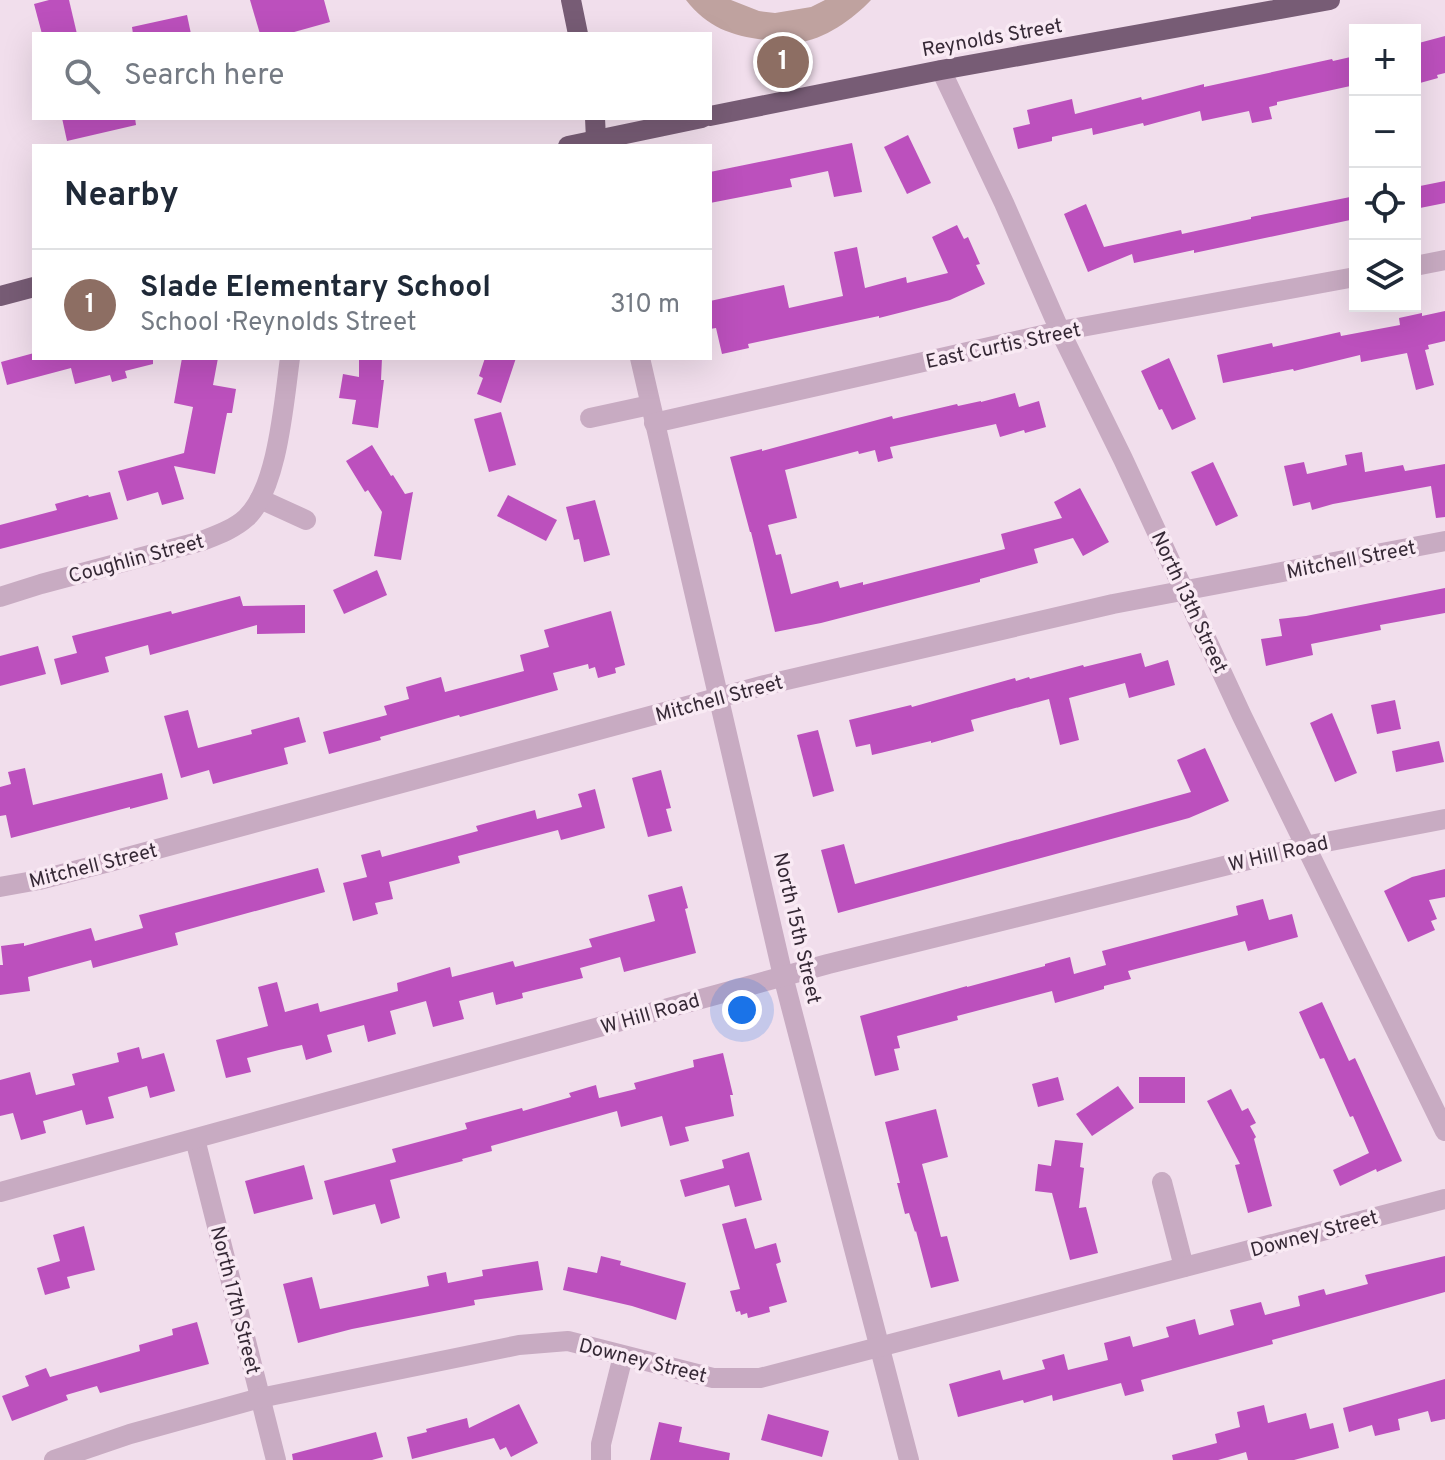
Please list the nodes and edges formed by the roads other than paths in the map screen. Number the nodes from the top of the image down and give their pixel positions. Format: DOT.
graph roads {
  1 [pos="571,0"];
  2 [pos="1330,0"];
  3 [pos="578,32"];
  4 [pos="941,70"];
  5 [pos="712,116"];
  6 [pos="595,120"];
  7 [pos="694,120"];
  8 [pos="597,143"];
  9 [pos="1445,260"];
  10 [pos="1421,265"];
  11 [pos="1349,278"];
  12 [pos="32,287"];
  13 [pos="1,291"];
  14 [pos="1060,331"];
  15 [pos="290,360"];
  16 [pos="640,360"];
  17 [pos="652,414"];
  18 [pos="590,418"];
  19 [pos="260,499"];
  20 [pos="306,520"];
  21 [pos="1445,541"];
  22 [pos="1185,590"];
  23 [pos="0,597"];
  24 [pos="719,697"];
  25 [pos="1445,819"];
  26 [pos="1305,846"];
  27 [pos="0,887"];
  28 [pos="783,976"];
  29 [pos="1445,1131"];
  30 [pos="195,1139"];
  31 [pos="1162,1182"];
  32 [pos="0,1192"];
  33 [pos="1445,1199"];
  34 [pos="1184,1267"];
  35 [pos="879,1347"];
  36 [pos="623,1356"];
  37 [pos="260,1398"];
  38 [pos="54,1460"];
  39 [pos="276,1460"];
  40 [pos="601,1460"];
  41 [pos="909,1460"];
  1 -- 3 [label="main road"];
  2 -- 4 [label="main road, Reynolds Street"];
  4 -- 5 [label="main road, Reynolds Street"];
  4 -- 14 [label="street, North 13th Street"];
  6 -- 8 [label="main road"];
  7 -- 8 [label="main road"];
  9 -- 10 [label="street"];
  11 -- 14 [label="street, East Curtis Street"];
  12 -- 13 [label="main road"];
  14 -- 17 [label="street, East Curtis Street"];
  14 -- 22 [label="street, North 13th Street"];
  15 -- 19 [label="street, Coughlin Street"];
  16 -- 17 [label="street, North 15th Street"];
  17 -- 18 [label="street"];
  17 -- 24 [label="street, North 15th Street"];
  19 -- 20 [label="street"];
  19 -- 23 [label="street, Coughlin Street"];
  21 -- 22 [label="street, Mitchell Street"];
  22 -- 24 [label="street, Mitchell Street"];
  22 -- 26 [label="street, North 13th Street"];
  24 -- 27 [label="street, Mitchell Street"];
  24 -- 28 [label="street, North 15th Street"];
  25 -- 26 [label="street, W Hill Road"];
  26 -- 28 [label="street, W Hill Road"];
  26 -- 29 [label="street, North 13th Street"];
  28 -- 30 [label="street, W Hill Road"];
  28 -- 35 [label="street, North 15th Street"];
  30 -- 32 [label="street, W Hill Road"];
  30 -- 37 [label="street, North 17th Street"];
  31 -- 34 [label="street"];
  33 -- 34 [label="street, Downey Street"];
  34 -- 35 [label="street, Downey Street"];
  35 -- 36 [label="street, Downey Street"];
  35 -- 41 [label="street, North 15th Street"];
  36 -- 37 [label="street, Downey Street"];
  36 -- 40 [label="street"];
  37 -- 38 [label="street, Downey Street"];
  37 -- 39 [label="street, North 17th Street"];
}
